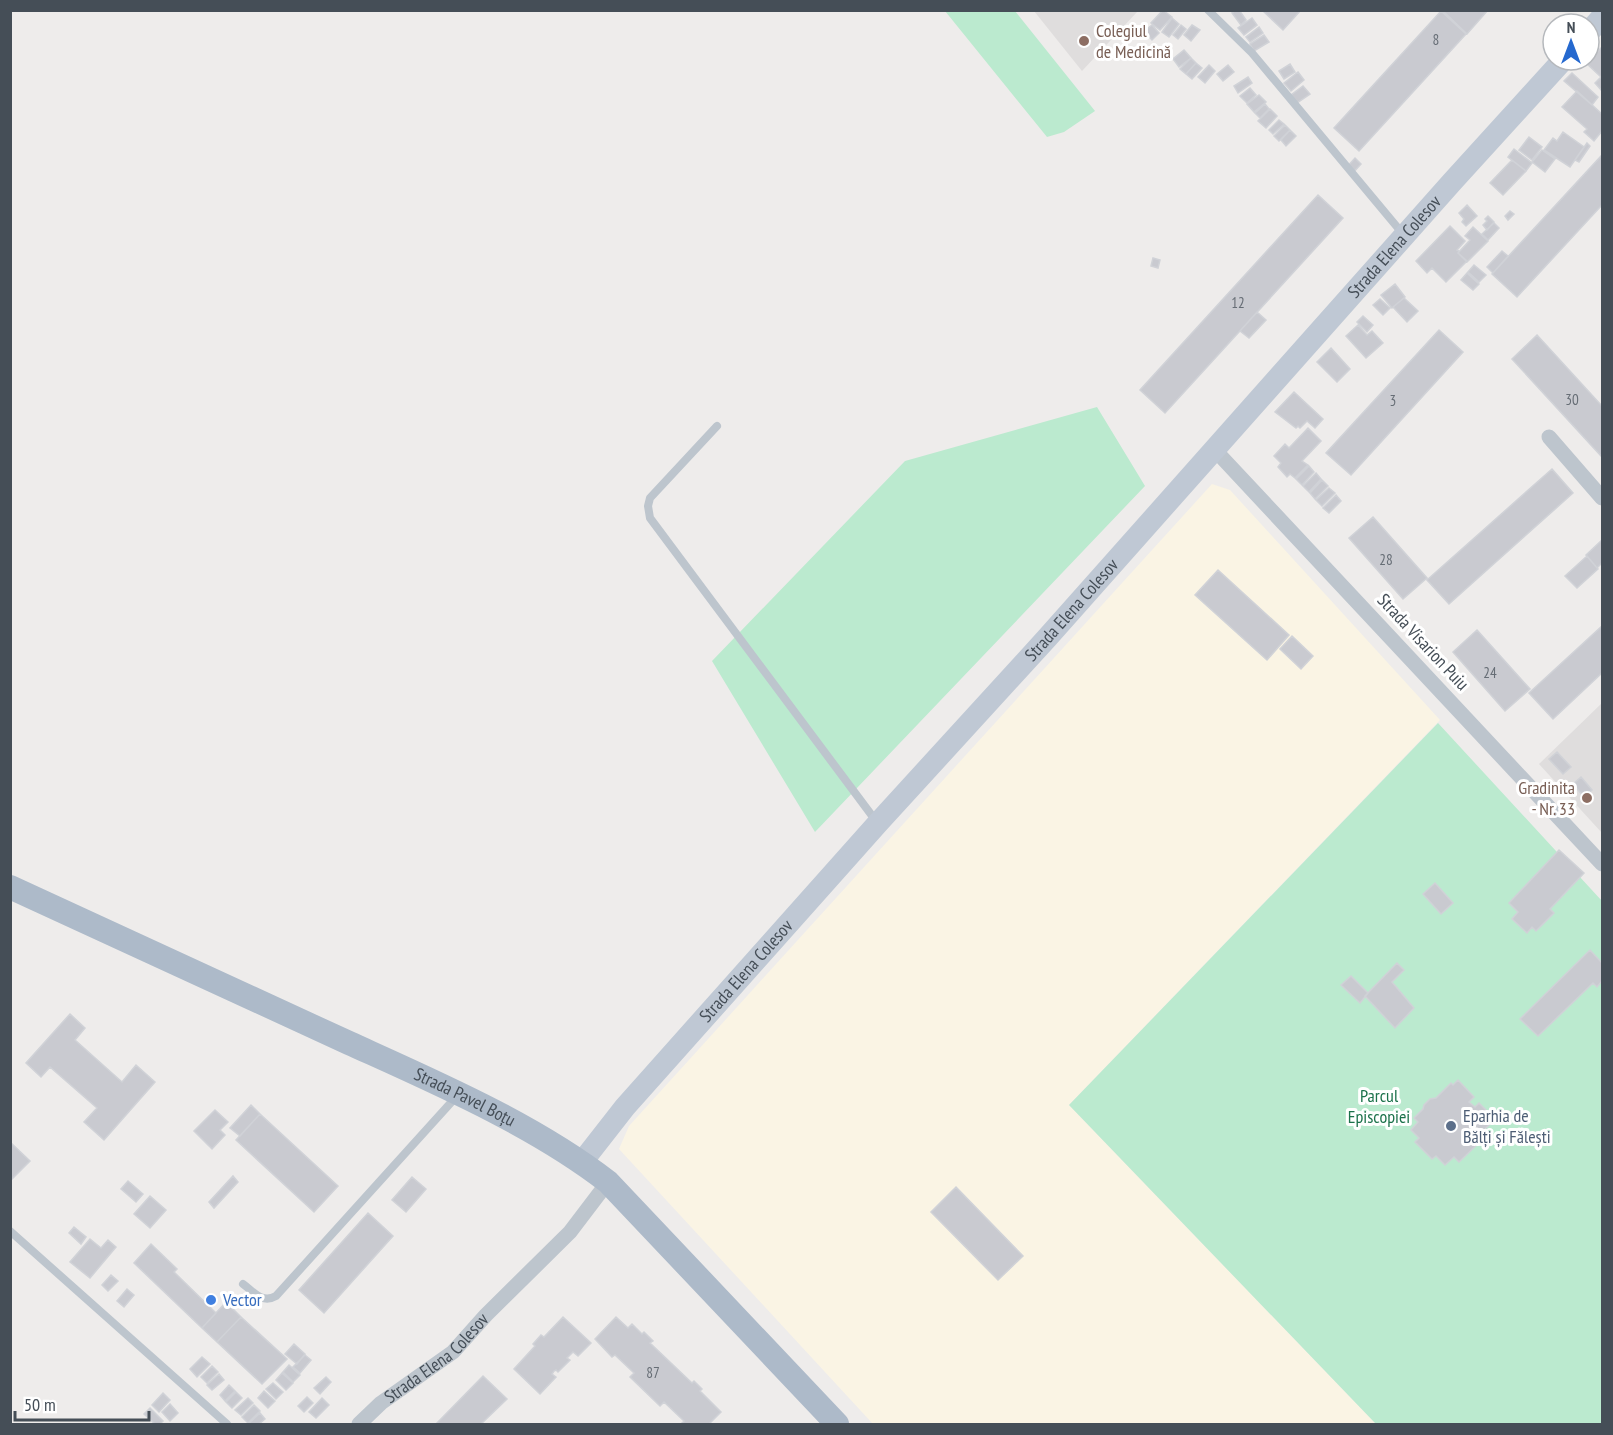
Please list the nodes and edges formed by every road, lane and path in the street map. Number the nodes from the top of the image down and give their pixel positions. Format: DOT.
graph roads {
  1 [pos="1208,10"];
  2 [pos="1552,72"];
  3 [pos="1404,236"];
  4 [pos="717,426"];
  5 [pos="1549,437"];
  6 [pos="1214,449"];
  7 [pos="1602,498"];
  8 [pos="878,823"];
  9 [pos="1602,864"];
  10 [pos="10,887"];
  11 [pos="458,1094"];
  12 [pos="582,1162"];
  13 [pos="608,1182"];
  14 [pos="10,1231"];
  15 [pos="243,1284"];
  16 [pos="227,1425"];
  17 [pos="359,1425"];
  18 [pos="837,1425"];
  1 -- 3 [label="lane"];
  2 -- 3 [label="street, Strada Elena Colesov"];
  3 -- 6 [label="street, Strada Elena Colesov"];
  4 -- 8 [label="lane"];
  5 -- 7 [label="street"];
  6 -- 8 [label="street, Strada Elena Colesov"];
  6 -- 9 [label="street, Strada Visarion Puiu"];
  8 -- 12 [label="street, Strada Elena Colesov"];
  10 -- 11 [label="main road, Strada Pavel Boțu"];
  11 -- 12 [label="main road, Strada Pavel Boțu"];
  11 -- 15 [label="lane"];
  12 -- 13 [label="main road, Strada Pavel Boțu"];
  13 -- 17 [label="street, Strada Elena Colesov"];
  13 -- 18 [label="main road, Strada Pavel Boțu"];
  14 -- 16 [label="lane"];
}
